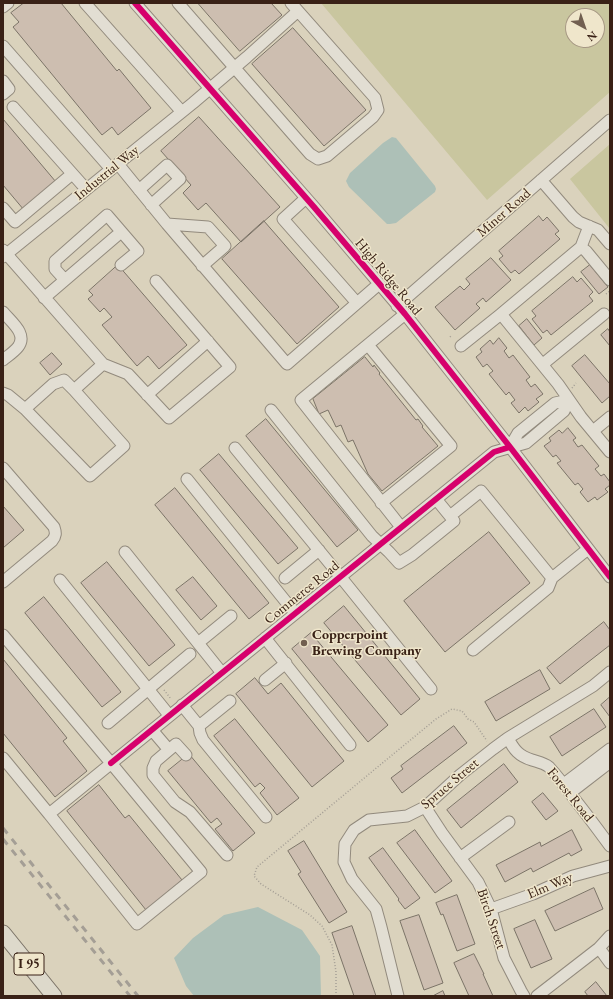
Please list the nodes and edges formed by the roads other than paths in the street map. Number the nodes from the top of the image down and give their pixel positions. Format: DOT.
graph roads {
  1 [pos="8,3"];
  2 [pos="85,3"];
  3 [pos="135,3"];
  4 [pos="178,3"];
  5 [pos="3,7"];
  6 [pos="294,7"];
  7 [pos="3,46"];
  8 [pos="235,67"];
  9 [pos="3,81"];
  10 [pos="210,88"];
  11 [pos="3,94"];
  12 [pos="13,107"];
  13 [pos="182,112"];
  14 [pos="610,120"];
  15 [pos="114,167"];
  16 [pos="72,174"];
  17 [pos="541,180"];
  18 [pos="86,189"];
  19 [pos="139,190"];
  20 [pos="306,198"];
  21 [pos="150,205"];
  22 [pos="3,208"];
  23 [pos="167,224"];
  24 [pos="589,226"];
  25 [pos="121,232"];
  26 [pos="610,244"];
  27 [pos="582,247"];
  28 [pos="4,254"];
  29 [pos="121,265"];
  30 [pos="202,266"];
  31 [pos="65,280"];
  32 [pos="610,280"];
  33 [pos="156,281"];
  34 [pos="379,284"];
  35 [pos="44,298"];
  36 [pos="357,304"];
  37 [pos="397,306"];
  38 [pos="3,312"];
  39 [pos="405,314"];
  40 [pos="501,314"];
  41 [pos="608,315"];
  42 [pos="208,341"];
  43 [pos="368,345"];
  44 [pos="462,346"];
  45 [pos="3,360"];
  46 [pos="103,364"];
  47 [pos="543,364"];
  48 [pos="74,390"];
  49 [pos="3,393"];
  50 [pos="147,395"];
  51 [pos="569,400"];
  52 [pos="25,409"];
  53 [pos="271,410"];
  54 [pos="610,417"];
  55 [pos="593,431"];
  56 [pos="510,447"];
  57 [pos="235,448"];
  58 [pos="610,452"];
  59 [pos="3,468"];
  60 [pos="187,479"];
  61 [pos="436,499"];
  62 [pos="381,503"];
  63 [pos="450,516"];
  64 [pos="401,527"];
  65 [pos="381,544"];
  66 [pos="588,549"];
  67 [pos="319,550"];
  68 [pos="125,552"];
  69 [pos="340,577"];
  70 [pos="610,577"];
  71 [pos="285,578"];
  72 [pos="552,578"];
  73 [pos="60,580"];
  74 [pos="3,582"];
  75 [pos="296,613"];
  76 [pos="231,616"];
  77 [pos="3,635"];
  78 [pos="265,638"];
  79 [pos="198,643"];
  80 [pos="473,650"];
  81 [pos="190,654"];
  82 [pos="286,663"];
  83 [pos="610,672"];
  84 [pos="222,673"];
  85 [pos="265,680"];
  86 [pos="148,689"];
  87 [pos="431,689"];
  88 [pos="230,701"];
  89 [pos="182,705"];
  90 [pos="169,715"];
  91 [pos="108,722"];
  92 [pos="200,726"];
  93 [pos="152,730"];
  94 [pos="508,738"];
  95 [pos="350,745"];
  96 [pos="610,749"];
  97 [pos="169,750"];
  98 [pos="186,755"];
  99 [pos="3,758"];
  100 [pos="610,762"];
  101 [pos="111,763"];
  102 [pos="567,788"];
  103 [pos="425,807"];
  104 [pos="49,814"];
  105 [pos="266,817"];
  106 [pos="510,822"];
  107 [pos="610,846"];
  108 [pos="226,856"];
  109 [pos="460,858"];
  110 [pos="610,866"];
  111 [pos="491,909"];
  112 [pos="3,932"];
  113 [pos="610,936"];
  114 [pos="599,948"];
  115 [pos="610,963"];
  116 [pos="54,996"];
  117 [pos="398,996"];
  118 [pos="524,996"];
  119 [pos="537,996"];
  1 -- 5 [label="street"];
  2 -- 13 [label="street"];
  3 -- 10 [label="street, High Ridge Road"];
  4 -- 8 [label="street"];
  6 -- 8 [label="street, Industrial Way"];
  6 -- 8 [label="street"];
  7 -- 15 [label="street"];
  8 -- 10 [label="street, Industrial Way"];
  9 -- 11 [label="street"];
  10 -- 13 [label="street, Industrial Way"];
  10 -- 20 [label="street, High Ridge Road"];
  12 -- 16 [label="street"];
  13 -- 15 [label="street, Industrial Way"];
  14 -- 17 [label="street, Miner Road"];
  15 -- 18 [label="street, Industrial Way"];
  15 -- 19 [label="street"];
  16 -- 18 [label="street"];
  16 -- 22 [label="street"];
  17 -- 24 [label="street"];
  17 -- 37 [label="street, Miner Road"];
  18 -- 28 [label="street, Industrial Way"];
  19 -- 21 [label="street"];
  19 -- 21 [label="street"];
  20 -- 34 [label="street, High Ridge Road"];
  20 -- 36 [label="street"];
  21 -- 23 [label="street"];
  23 -- 30 [label="street"];
  23 -- 30 [label="street"];
  24 -- 26 [label="street"];
  24 -- 27 [label="street"];
  25 -- 29 [label="street"];
  25 -- 31 [label="street"];
  25 -- 31 [label="street"];
  27 -- 32 [label="street"];
  27 -- 40 [label="street"];
  28 -- 35 [label="street"];
  30 -- 36 [label="street"];
  31 -- 35 [label="street"];
  33 -- 42 [label="street"];
  34 -- 36 [label="street"];
  34 -- 37 [label="street, High Ridge Road"];
  35 -- 46 [label="street"];
  37 -- 39 [label="street, High Ridge Road"];
  38 -- 45 [label="street"];
  39 -- 43 [label="street"];
  39 -- 56 [label="street, High Ridge Road"];
  40 -- 44 [label="street"];
  40 -- 47 [label="street"];
  41 -- 47 [label="street"];
  42 -- 50 [label="street"];
  42 -- 50 [label="street"];
  43 -- 62 [label="street"];
  43 -- 62 [label="street"];
  46 -- 48 [label="street"];
  46 -- 50 [label="street"];
  47 -- 51 [label="street"];
  48 -- 52 [label="street"];
  48 -- 52 [label="street"];
  49 -- 52 [label="street"];
  51 -- 55 [label="street"];
  51 -- 56 [label="street"];
  53 -- 65 [label="street"];
  54 -- 55 [label="street"];
  55 -- 58 [label="street"];
  56 -- 61 [label="street, Commerce Road"];
  56 -- 66 [label="street, High Ridge Road"];
  57 -- 67 [label="street"];
  59 -- 74 [label="street"];
  60 -- 75 [label="street"];
  61 -- 63 [label="street"];
  61 -- 64 [label="street, Commerce Road"];
  62 -- 64 [label="street"];
  63 -- 65 [label="street"];
  63 -- 72 [label="street"];
  64 -- 65 [label="street, Commerce Road"];
  65 -- 69 [label="street, Commerce Road"];
  66 -- 70 [label="street, High Ridge Road"];
  66 -- 72 [label="street"];
  67 -- 69 [label="street"];
  67 -- 71 [label="street"];
  68 -- 79 [label="street"];
  69 -- 75 [label="street, Commerce Road"];
  69 -- 87 [label="street"];
  72 -- 80 [label="street"];
  73 -- 86 [label="street"];
  75 -- 78 [label="street, Commerce Road"];
  76 -- 79 [label="street"];
  77 -- 101 [label="street"];
  78 -- 82 [label="street"];
  78 -- 84 [label="street, Commerce Road"];
  79 -- 84 [label="street"];
  81 -- 86 [label="street"];
  82 -- 85 [label="street"];
  82 -- 95 [label="street"];
  83 -- 94 [label="street, Spruce Street"];
  84 -- 89 [label="street, Commerce Road"];
  86 -- 90 [label="street"];
  86 -- 91 [label="street"];
  88 -- 92 [label="street"];
  89 -- 90 [label="street, Commerce Road"];
  89 -- 92 [label="street"];
  90 -- 93 [label="street, Commerce Road"];
  92 -- 105 [label="street"];
  93 -- 97 [label="street"];
  93 -- 101 [label="street, Commerce Road"];
  94 -- 102 [label="street, Forest Road"];
  94 -- 103 [label="street, Spruce Street"];
  96 -- 102 [label="street"];
  97 -- 98 [label="street"];
  97 -- 108 [label="street"];
  99 -- 104 [label="street"];
  100 -- 102 [label="street"];
  101 -- 104 [label="street, Commerce Road"];
  101 -- 104 [label="street"];
  102 -- 107 [label="street, Forest Road"];
  103 -- 109 [label="street, Birch Street"];
  103 -- 117 [label="street, Spruce Street"];
  106 -- 109 [label="street"];
  109 -- 111 [label="street, Birch Street"];
  110 -- 111 [label="street, Elm Way"];
  111 -- 118 [label="street, Birch Street"];
  112 -- 116 [label="highway, I 95"];
  113 -- 114 [label="street"];
  114 -- 115 [label="street"];
  114 -- 119 [label="street"];
}
